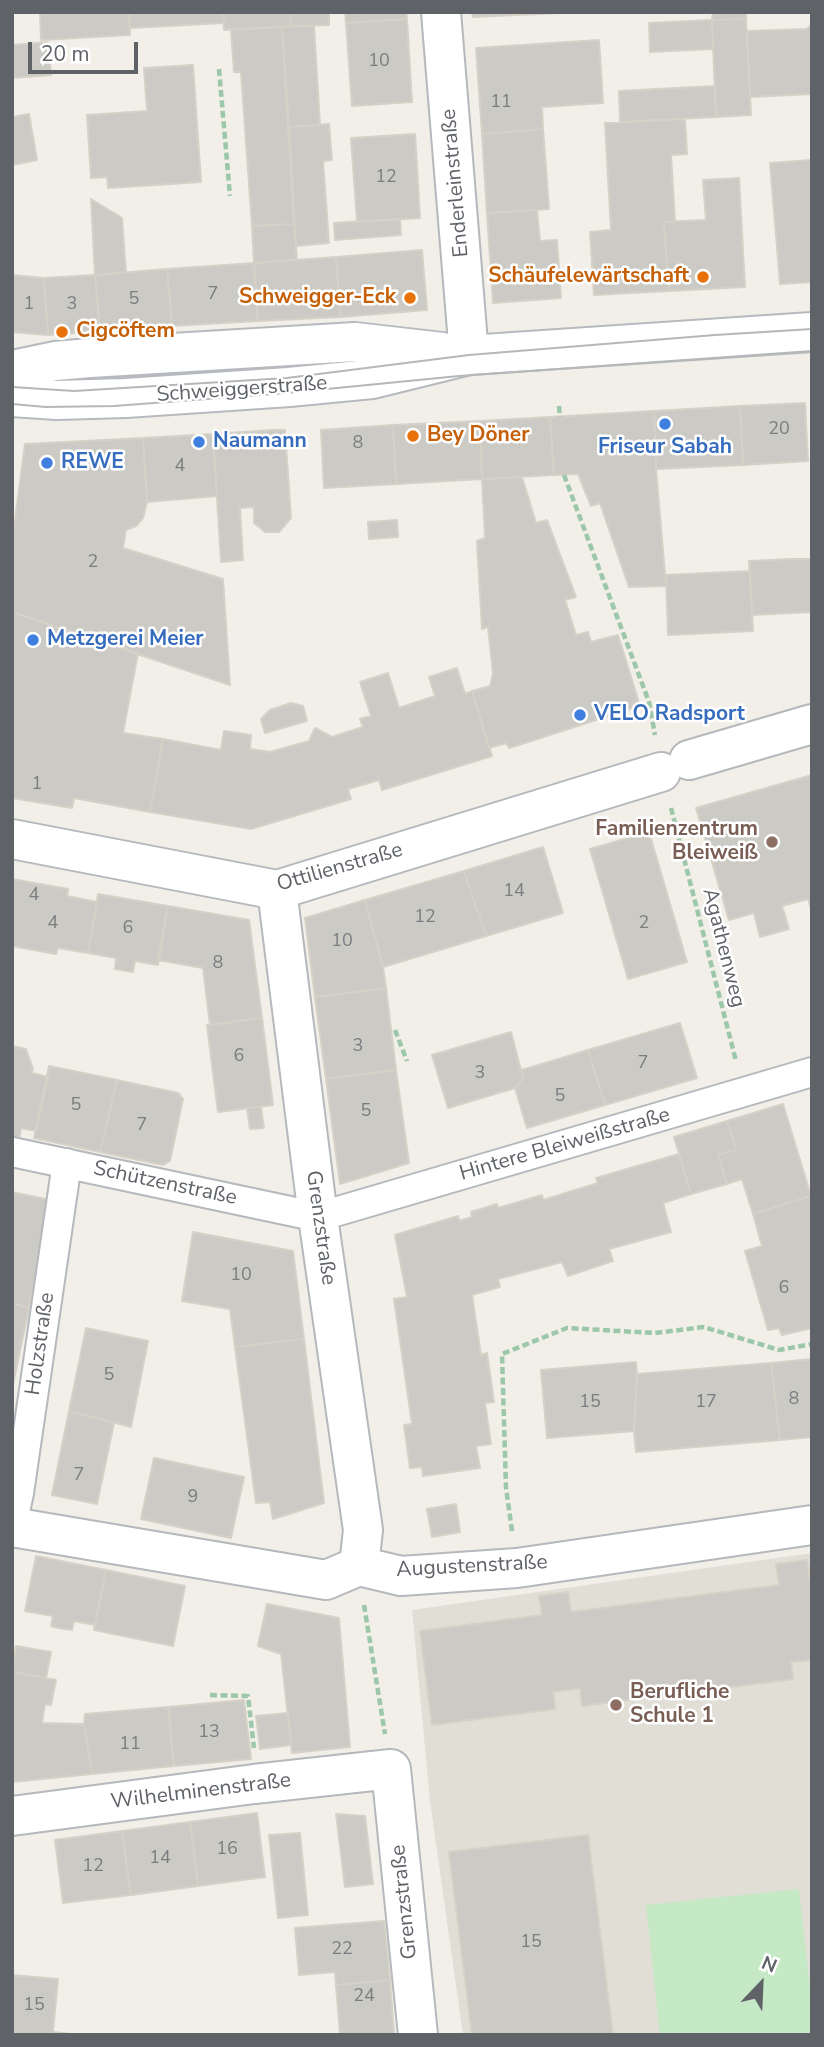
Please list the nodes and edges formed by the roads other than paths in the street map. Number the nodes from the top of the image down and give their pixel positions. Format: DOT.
graph roads {
  1 [pos="441,12"];
  2 [pos="812,332"];
  3 [pos="469,355"];
  4 [pos="12,370"];
  5 [pos="12,397"];
  6 [pos="812,724"];
  7 [pos="12,839"];
  8 [pos="277,890"];
  9 [pos="812,1072"];
  10 [pos="12,1152"];
  11 [pos="67,1163"];
  12 [pos="318,1217"];
  13 [pos="812,1525"];
  14 [pos="12,1526"];
  15 [pos="359,1566"];
  16 [pos="391,1769"];
  17 [pos="12,1816"];
  18 [pos="418,2035"];
  1 -- 3 [label="street, Enderleinstraße"];
  2 -- 3 [label="street, Schweiggerstraße"];
  3 -- 4 [label="street, Schweiggerstraße"];
  3 -- 5 [label="street, Schweiggerstraße"];
  6 -- 8 [label="street, Ottilienstraße"];
  7 -- 8 [label="street, Ottilienstraße"];
  8 -- 12 [label="street, Grenzstraße"];
  9 -- 12 [label="street, Hintere Bleiweißstraße"];
  10 -- 11 [label="street, Schützenstraße"];
  11 -- 12 [label="street, Schützenstraße"];
  11 -- 14 [label="street, Holzstraße"];
  12 -- 15 [label="street, Grenzstraße"];
  13 -- 15 [label="street, Augustenstraße"];
  14 -- 15 [label="street"];
  16 -- 17 [label="street, Wilhelminenstraße"];
  16 -- 18 [label="street, Grenzstraße"];
}
